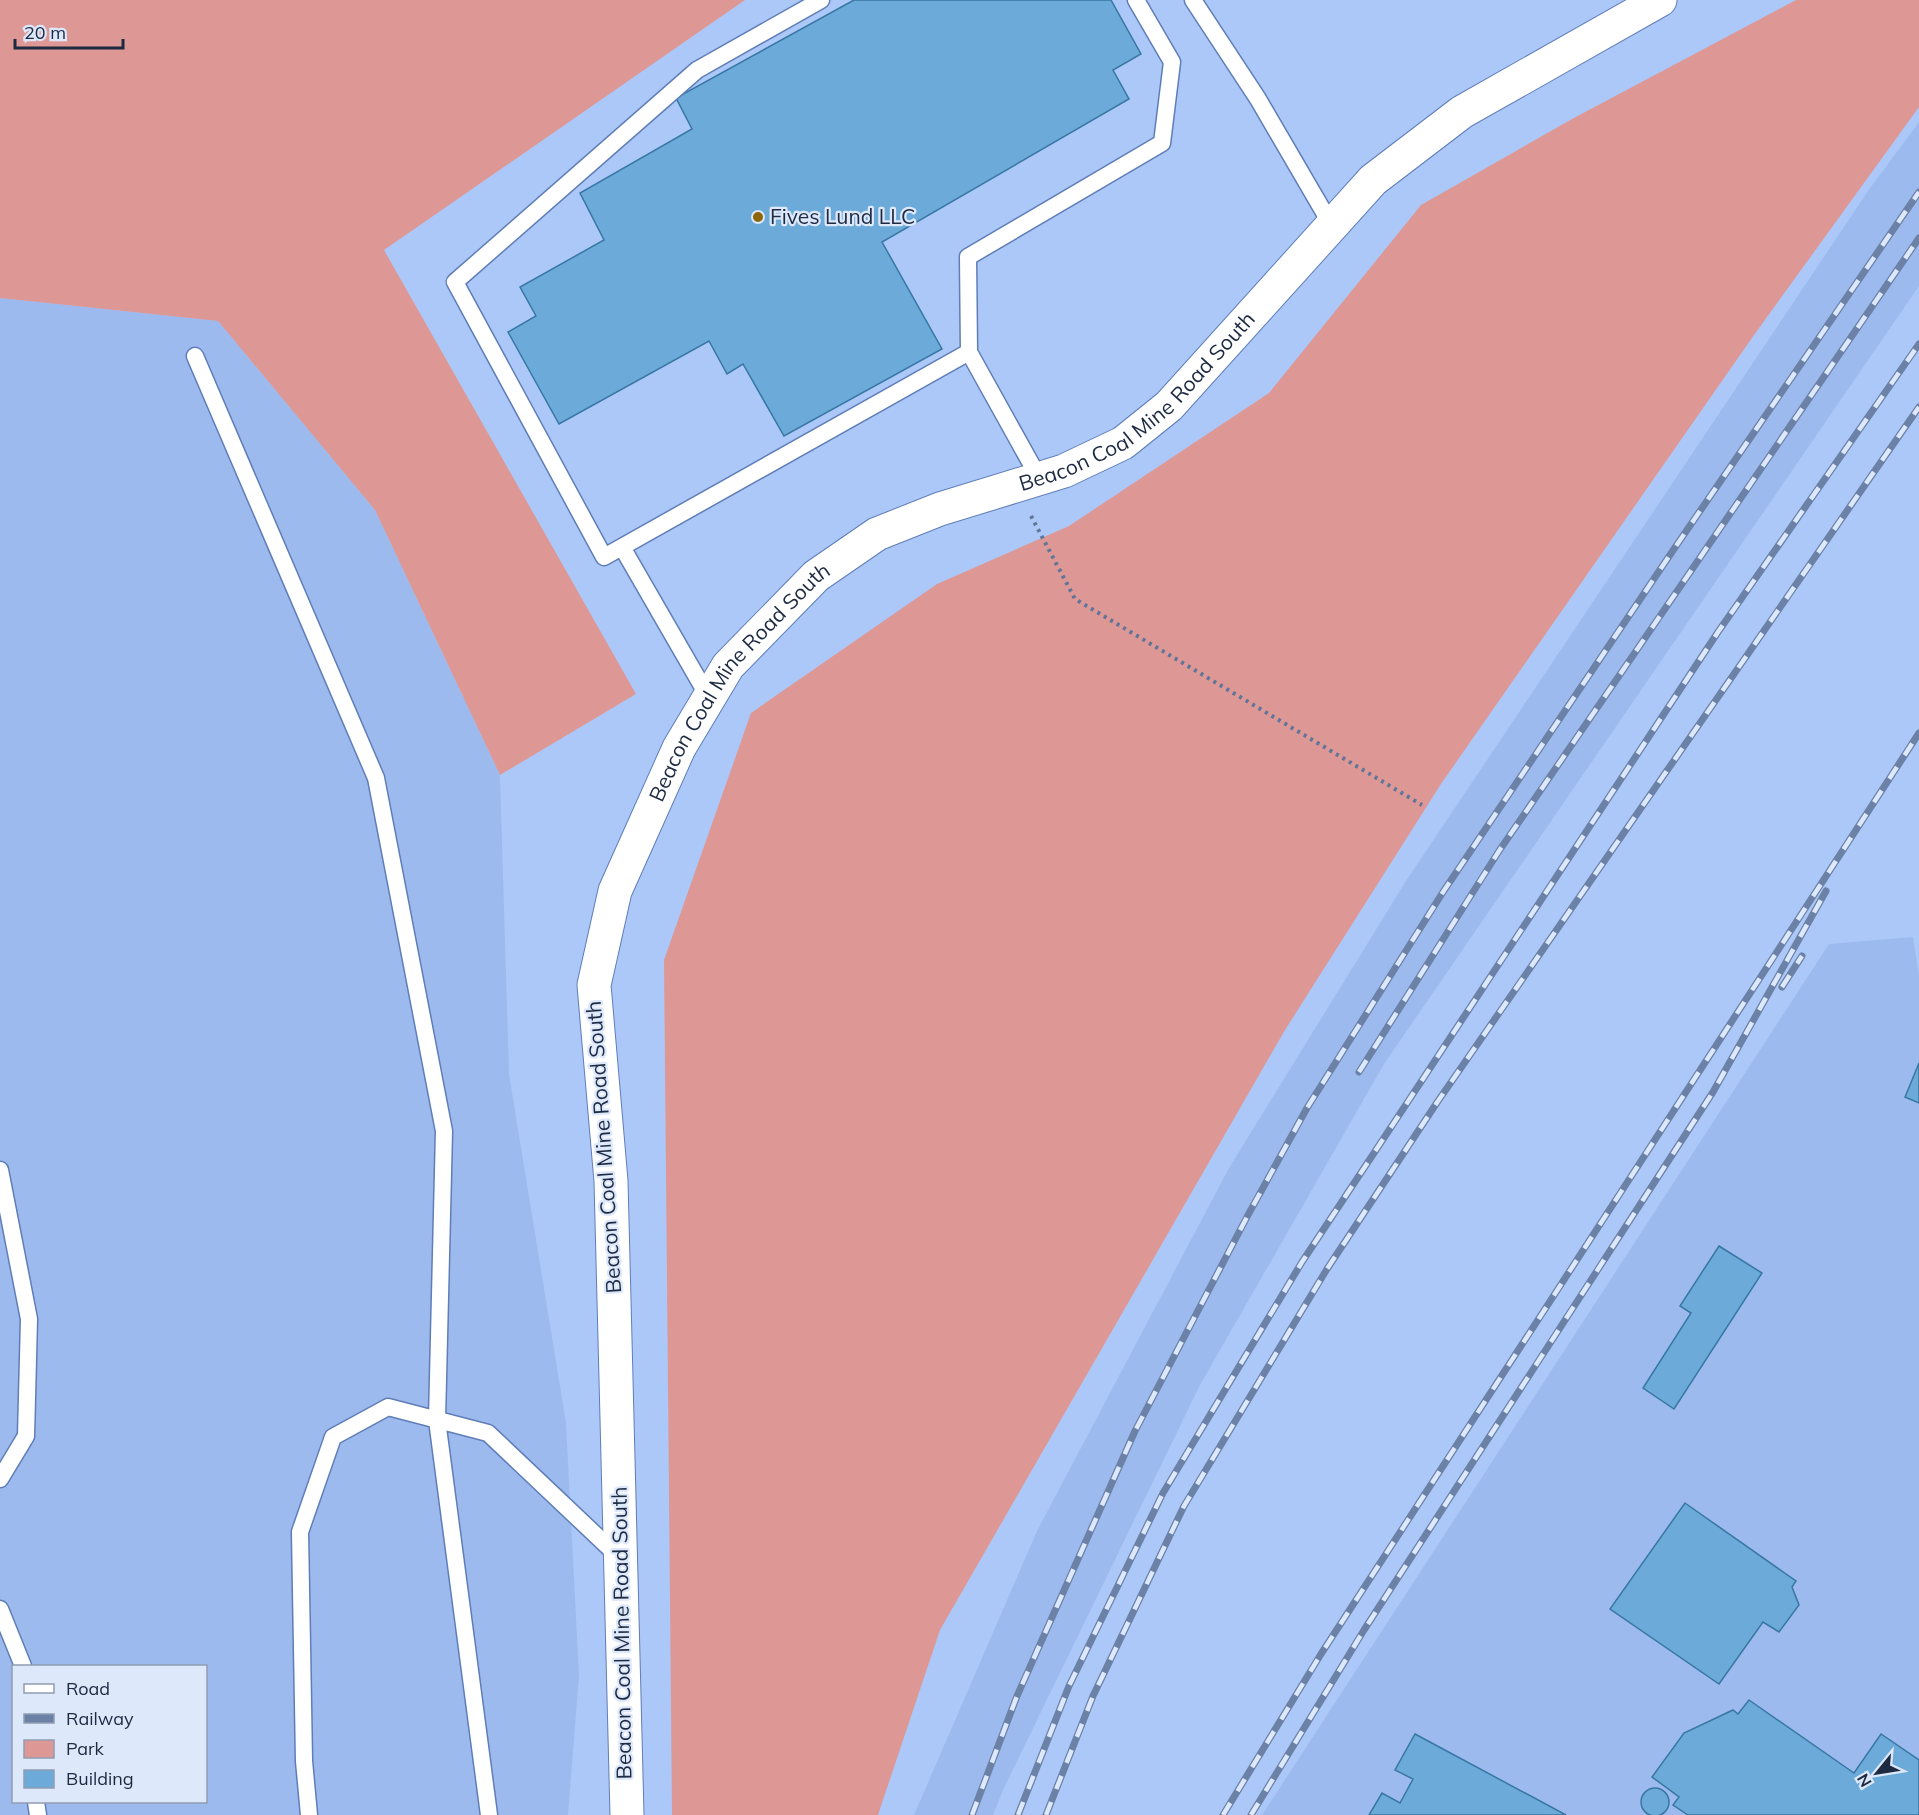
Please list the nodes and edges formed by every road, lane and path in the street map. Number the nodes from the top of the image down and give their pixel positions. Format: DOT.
graph roads {
  1 [pos="820,0"];
  2 [pos="1136,0"];
  3 [pos="1193,0"];
  4 [pos="1660,0"];
  5 [pos="1332,225"];
  6 [pos="969,352"];
  7 [pos="195,356"];
  8 [pos="1027,482"];
  9 [pos="622,547"];
  10 [pos="709,698"];
  11 [pos="1422,805"];
  12 [pos="0,1170"];
  13 [pos="438,1420"];
  14 [pos="0,1479"];
  15 [pos="620,1558"];
  16 [pos="0,1609"];
  17 [pos="23,1665"];
  18 [pos="309,1815"];
  19 [pos="489,1815"];
  20 [pos="627,1815"];
  1 -- 9 [label="lane"];
  2 -- 6 [label="lane"];
  3 -- 5 [label="lane"];
  4 -- 5 [label="street, Beacon Coal Mine Road South"];
  5 -- 8 [label="street, Beacon Coal Mine Road South"];
  6 -- 8 [label="lane"];
  6 -- 9 [label="lane"];
  7 -- 13 [label="lane"];
  8 -- 10 [label="street, Beacon Coal Mine Road South"];
  8 -- 11 [label="path"];
  9 -- 10 [label="lane"];
  10 -- 15 [label="street, Beacon Coal Mine Road South"];
  12 -- 14 [label="lane"];
  13 -- 15 [label="lane"];
  13 -- 18 [label="lane"];
  13 -- 19 [label="lane"];
  15 -- 20 [label="street, Beacon Coal Mine Road South"];
  16 -- 17 [label="lane"];
}
